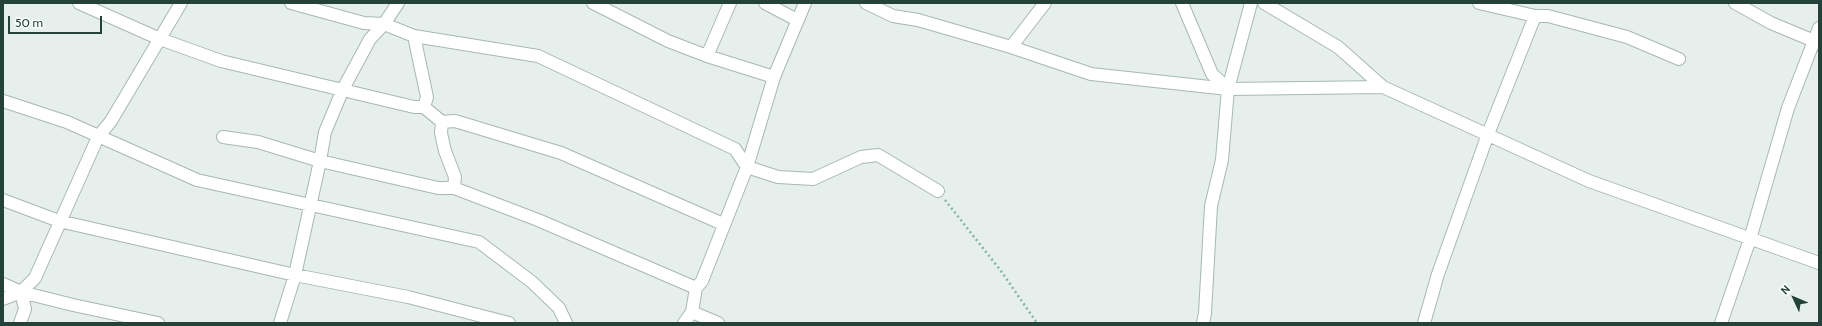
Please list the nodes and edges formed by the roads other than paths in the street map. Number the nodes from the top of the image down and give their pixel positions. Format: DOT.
graph roads {
  1 [pos="79,3"];
  2 [pos="181,3"];
  3 [pos="291,3"];
  4 [pos="398,3"];
  5 [pos="593,3"];
  6 [pos="730,3"];
  7 [pos="765,3"];
  8 [pos="805,3"];
  9 [pos="866,3"];
  10 [pos="1045,3"];
  11 [pos="1182,3"];
  12 [pos="1251,3"];
  13 [pos="1264,3"];
  14 [pos="1479,3"];
  15 [pos="1735,3"];
  16 [pos="317,7"];
  17 [pos="1752,8"];
  18 [pos="1535,16"];
  19 [pos="797,20"];
  20 [pos="384,24"];
  21 [pos="1819,28"];
  22 [pos="414,36"];
  23 [pos="160,40"];
  24 [pos="1816,42"];
  25 [pos="1011,47"];
  26 [pos="707,56"];
  27 [pos="1679,59"];
  28 [pos="774,77"];
  29 [pos="1384,87"];
  30 [pos="342,89"];
  31 [pos="1228,89"];
  32 [pos="3,101"];
  33 [pos="424,107"];
  34 [pos="442,122"];
  35 [pos="1488,134"];
  36 [pos="98,137"];
  37 [pos="223,137"];
  38 [pos="320,161"];
  39 [pos="747,167"];
  40 [pos="454,188"];
  41 [pos="938,191"];
  42 [pos="3,200"];
  43 [pos="311,204"];
  44 [pos="59,221"];
  45 [pos="724,224"];
  46 [pos="1750,239"];
  47 [pos="1819,263"];
  48 [pos="295,275"];
  49 [pos="3,284"];
  50 [pos="696,288"];
  51 [pos="21,292"];
  52 [pos="3,299"];
  53 [pos="692,312"];
  54 [pos="20,323"];
  55 [pos="158,323"];
  56 [pos="280,323"];
  57 [pos="509,323"];
  58 [pos="566,323"];
  59 [pos="684,323"];
  60 [pos="718,323"];
  61 [pos="1203,323"];
  62 [pos="1424,323"];
  63 [pos="1721,323"];
  1 -- 23 [label="street"];
  2 -- 23 [label="street"];
  3 -- 16 [label="street"];
  4 -- 20 [label="street"];
  5 -- 26 [label="street"];
  6 -- 26 [label="street"];
  7 -- 19 [label="street"];
  8 -- 19 [label="street"];
  9 -- 25 [label="street"];
  10 -- 25 [label="street"];
  11 -- 31 [label="street"];
  12 -- 31 [label="street"];
  13 -- 29 [label="street"];
  14 -- 18 [label="street"];
  15 -- 17 [label="street"];
  16 -- 20 [label="street"];
  17 -- 24 [label="street"];
  18 -- 27 [label="street"];
  18 -- 35 [label="street"];
  19 -- 28 [label="street"];
  20 -- 22 [label="street"];
  20 -- 30 [label="street"];
  21 -- 24 [label="street"];
  22 -- 33 [label="street"];
  22 -- 39 [label="street"];
  23 -- 30 [label="street"];
  23 -- 36 [label="street"];
  24 -- 46 [label="street"];
  25 -- 31 [label="street"];
  26 -- 28 [label="street"];
  28 -- 39 [label="street"];
  29 -- 31 [label="street"];
  29 -- 35 [label="street"];
  30 -- 33 [label="street"];
  30 -- 38 [label="street"];
  31 -- 61 [label="street"];
  32 -- 36 [label="street"];
  33 -- 34 [label="street"];
  34 -- 40 [label="street"];
  34 -- 45 [label="street"];
  35 -- 46 [label="street"];
  35 -- 62 [label="street"];
  36 -- 43 [label="street"];
  36 -- 44 [label="street"];
  37 -- 38 [label="street"];
  38 -- 40 [label="street"];
  38 -- 43 [label="street"];
  39 -- 41 [label="street"];
  39 -- 45 [label="street"];
  40 -- 50 [label="street"];
  42 -- 44 [label="street"];
  43 -- 48 [label="street"];
  43 -- 58 [label="street"];
  44 -- 48 [label="street"];
  44 -- 51 [label="street"];
  45 -- 50 [label="street"];
  46 -- 47 [label="street"];
  46 -- 63 [label="street"];
  48 -- 56 [label="street"];
  48 -- 57 [label="street"];
  49 -- 51 [label="street"];
  50 -- 53 [label="street"];
  51 -- 52 [label="street"];
  51 -- 54 [label="street"];
  51 -- 55 [label="street"];
  53 -- 59 [label="street"];
  53 -- 60 [label="street"];
}
